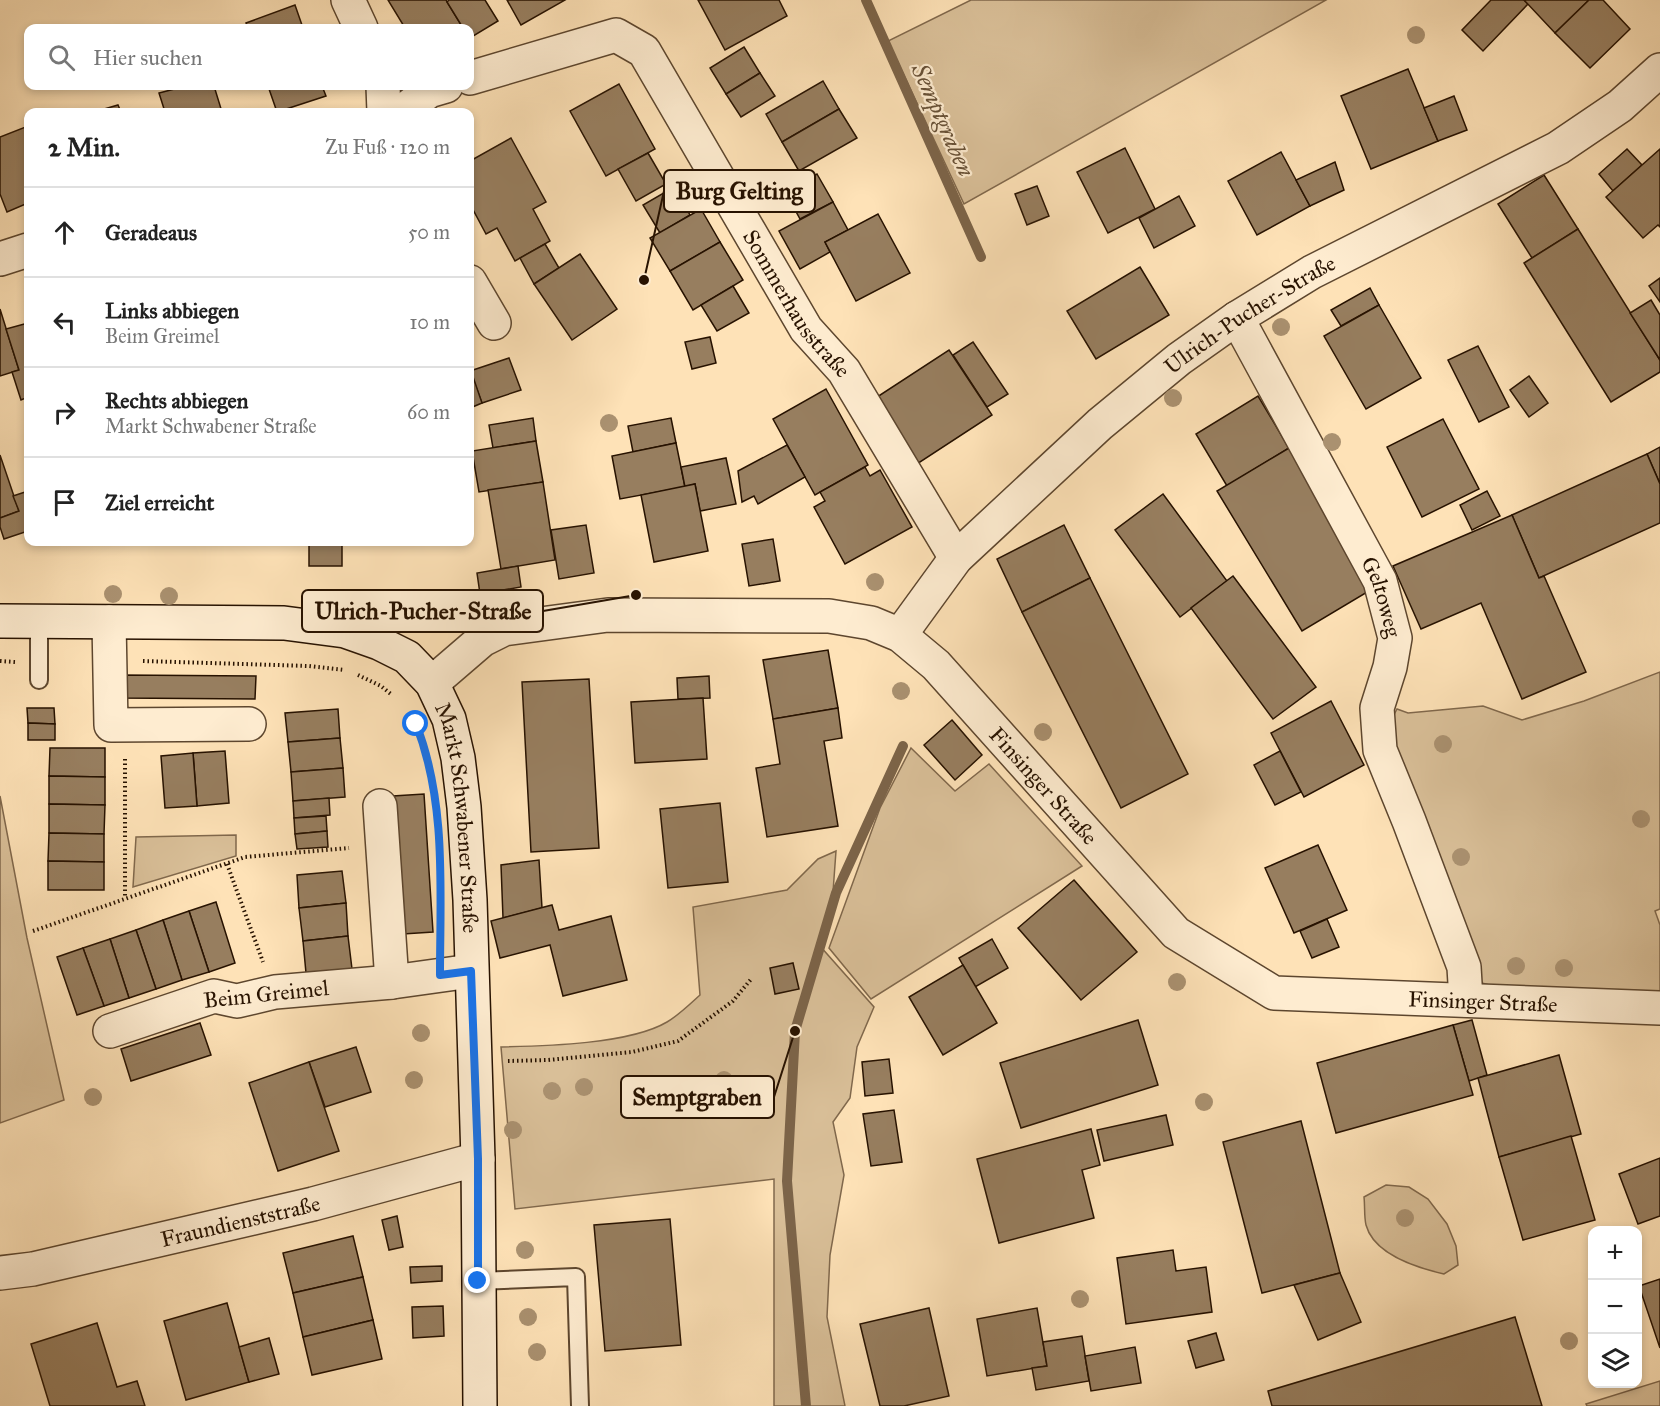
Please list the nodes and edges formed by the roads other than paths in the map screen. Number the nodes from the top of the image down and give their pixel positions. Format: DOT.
graph roads {
  1 [pos="348,0"];
  2 [pos="359,24"];
  3 [pos="1660,70"];
  4 [pos="474,77"];
  5 [pos="383,90"];
  6 [pos="429,90"];
  7 [pos="384,108"];
  8 [pos="407,108"];
  9 [pos="24,251"];
  10 [pos="0,259"];
  11 [pos="474,289"];
  12 [pos="1237,318"];
  13 [pos="494,323"];
  14 [pos="956,558"];
  15 [pos="0,621"];
  16 [pos="39,622"];
  17 [pos="900,635"];
  18 [pos="109,637"];
  19 [pos="39,680"];
  20 [pos="432,683"];
  21 [pos="249,724"];
  22 [pos="381,806"];
  23 [pos="471,971"];
  24 [pos="392,982"];
  25 [pos="1466,1000"];
  26 [pos="1660,1008"];
  27 [pos="110,1031"];
  28 [pos="478,1159"];
  29 [pos="0,1273"];
  30 [pos="478,1281"];
  31 [pos="480,1406"];
  32 [pos="580,1406"];
  1 -- 2 [label="street"];
  3 -- 12 [label="street, Ulrich-Pucher-Straße"];
  4 -- 14 [label="street, Sommerhausstraße"];
  5 -- 7 [label="street"];
  6 -- 8 [label="street"];
  9 -- 10 [label="street"];
  11 -- 13 [label="street"];
  12 -- 14 [label="street, Ulrich-Pucher-Straße"];
  12 -- 25 [label="street, Geltoweg"];
  14 -- 17 [label="street, Ulrich-Pucher-Straße"];
  15 -- 16 [label="street, Markt Schwabener Straße"];
  16 -- 18 [label="street, Markt Schwabener Straße"];
  16 -- 19 [label="lane"];
  17 -- 20 [label="street, Finsinger Straße"];
  17 -- 25 [label="street, Finsinger Straße"];
  18 -- 20 [label="street, Markt Schwabener Straße"];
  18 -- 21 [label="street"];
  20 -- 23 [label="street, Markt Schwabener Straße"];
  22 -- 24 [label="street"];
  23 -- 24 [label="street, Beim Greimel"];
  23 -- 28 [label="street, Markt Schwabener Straße"];
  24 -- 27 [label="street, Beim Greimel"];
  25 -- 26 [label="street, Finsinger Straße"];
  28 -- 29 [label="street, Fraundienststraße"];
  28 -- 30 [label="street, Markt Schwabener Straße"];
  30 -- 31 [label="street, Markt Schwabener Straße"];
  30 -- 32 [label="lane"];
}
